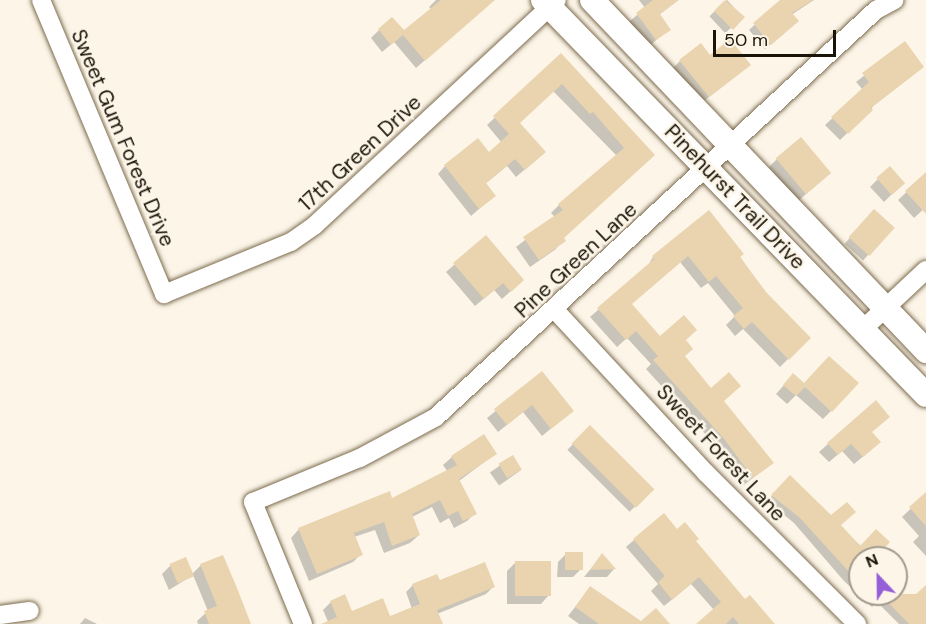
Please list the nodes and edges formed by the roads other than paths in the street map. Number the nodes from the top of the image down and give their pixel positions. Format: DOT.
graph roads {
  1 [pos="41,0"];
  2 [pos="592,0"];
  3 [pos="895,0"];
  4 [pos="550,2"];
  5 [pos="730,146"];
  6 [pos="708,167"];
  7 [pos="926,270"];
  8 [pos="164,294"];
  9 [pos="884,309"];
  10 [pos="555,310"];
  11 [pos="862,330"];
  12 [pos="926,351"];
  13 [pos="926,395"];
  14 [pos="30,611"];
  15 [pos="0,615"];
  16 [pos="303,624"];
  17 [pos="856,624"];
  1 -- 8 [label="street, Sweet Gum Forest Drive"];
  2 -- 5 [label="street, Pinehurst Trail Drive"];
  3 -- 5 [label="street, Pine Green Lane"];
  4 -- 6 [label="street, Pinehurst Trail Drive"];
  4 -- 8 [label="street, 17th Green Drive"];
  5 -- 6 [label="street, Pine Green Lane"];
  5 -- 9 [label="street, Pinehurst Trail Drive"];
  6 -- 10 [label="street, Pine Green Lane"];
  6 -- 11 [label="street, Pinehurst Trail Drive"];
  7 -- 9 [label="street"];
  9 -- 11 [label="street"];
  9 -- 12 [label="street, Pinehurst Trail Drive"];
  10 -- 16 [label="street, Pine Green Lane"];
  10 -- 17 [label="street, Sweet Forest Lane"];
  11 -- 13 [label="street, Pinehurst Trail Drive"];
  14 -- 15 [label="street"];
}
